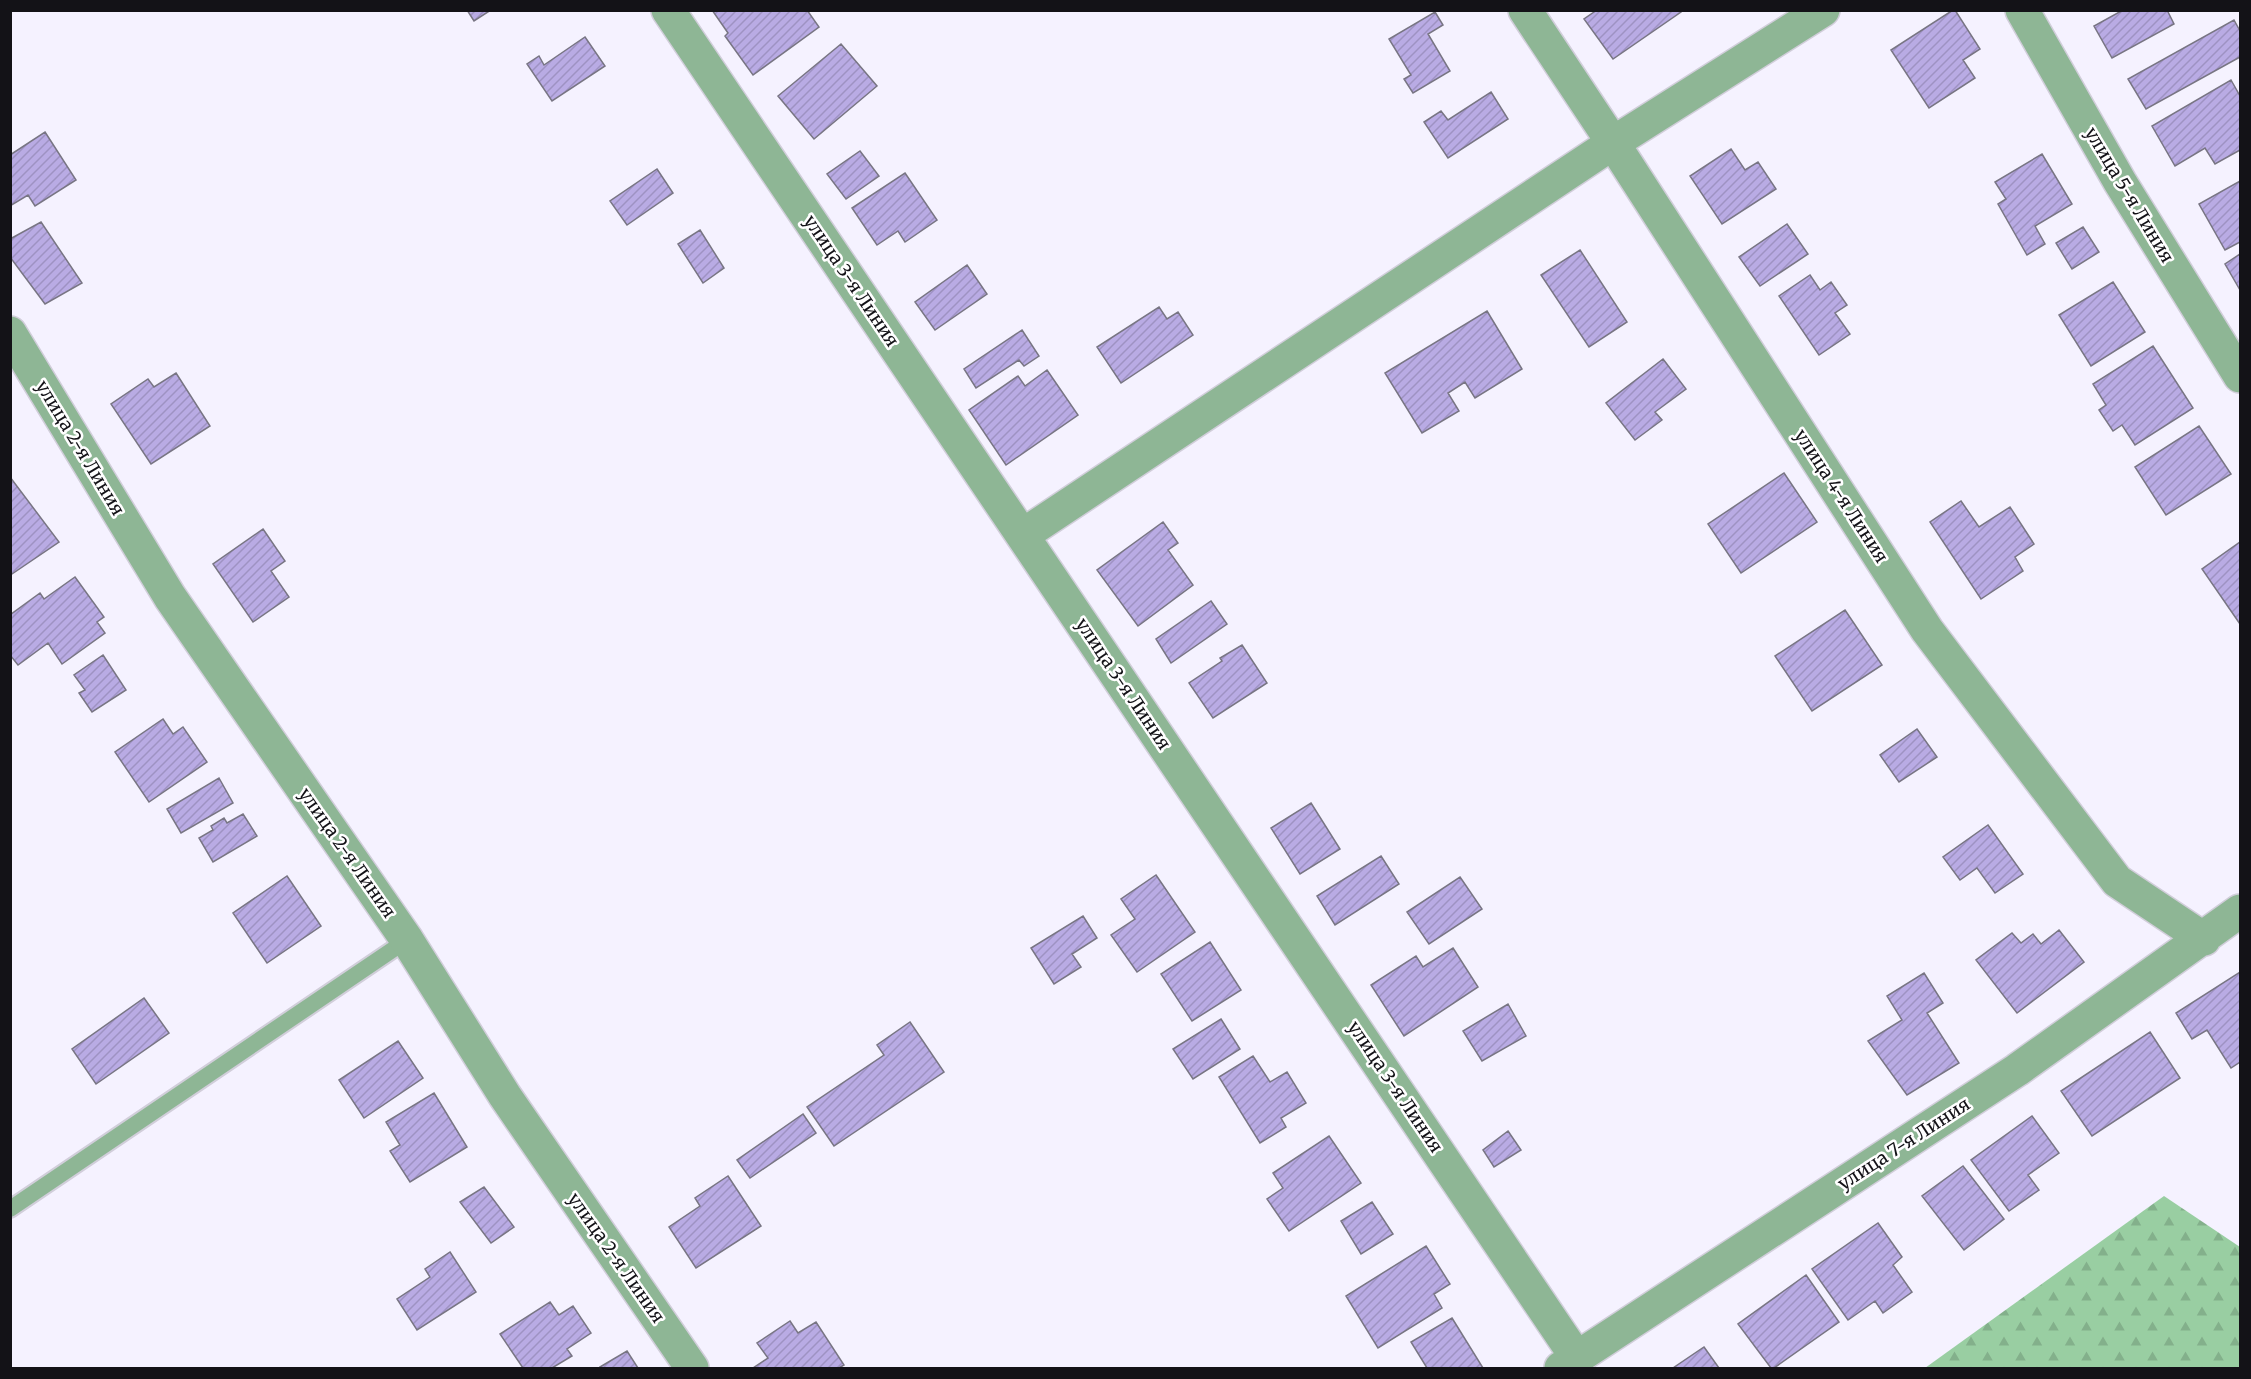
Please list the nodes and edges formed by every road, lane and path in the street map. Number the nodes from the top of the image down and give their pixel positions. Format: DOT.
graph roads {
  1 [pos="668,10"];
  2 [pos="1525,10"];
  3 [pos="1823,10"];
  4 [pos="2022,10"];
  5 [pos="1613,143"];
  6 [pos="10,333"];
  7 [pos="2241,376"];
  8 [pos="1023,535"];
  9 [pos="2241,911"];
  10 [pos="2204,939"];
  11 [pos="407,940"];
  12 [pos="10,1209"];
  13 [pos="1569,1363"];
  14 [pos="692,1368"];
  1 -- 8 [label="street, улица 3-я Линия"];
  2 -- 5 [label="street, улица 4-я Линия"];
  3 -- 5 [label="street"];
  4 -- 7 [label="street, улица 5-я Линия"];
  5 -- 8 [label="street"];
  5 -- 10 [label="street, улица 4-я Линия"];
  6 -- 11 [label="street, улица 2-я Линия"];
  8 -- 13 [label="street, улица 3-я Линия"];
  9 -- 10 [label="street, улица 7-я Линия"];
  10 -- 13 [label="street, улица 7-я Линия"];
  11 -- 12 [label="lane"];
  11 -- 14 [label="street, улица 2-я Линия"];
}
